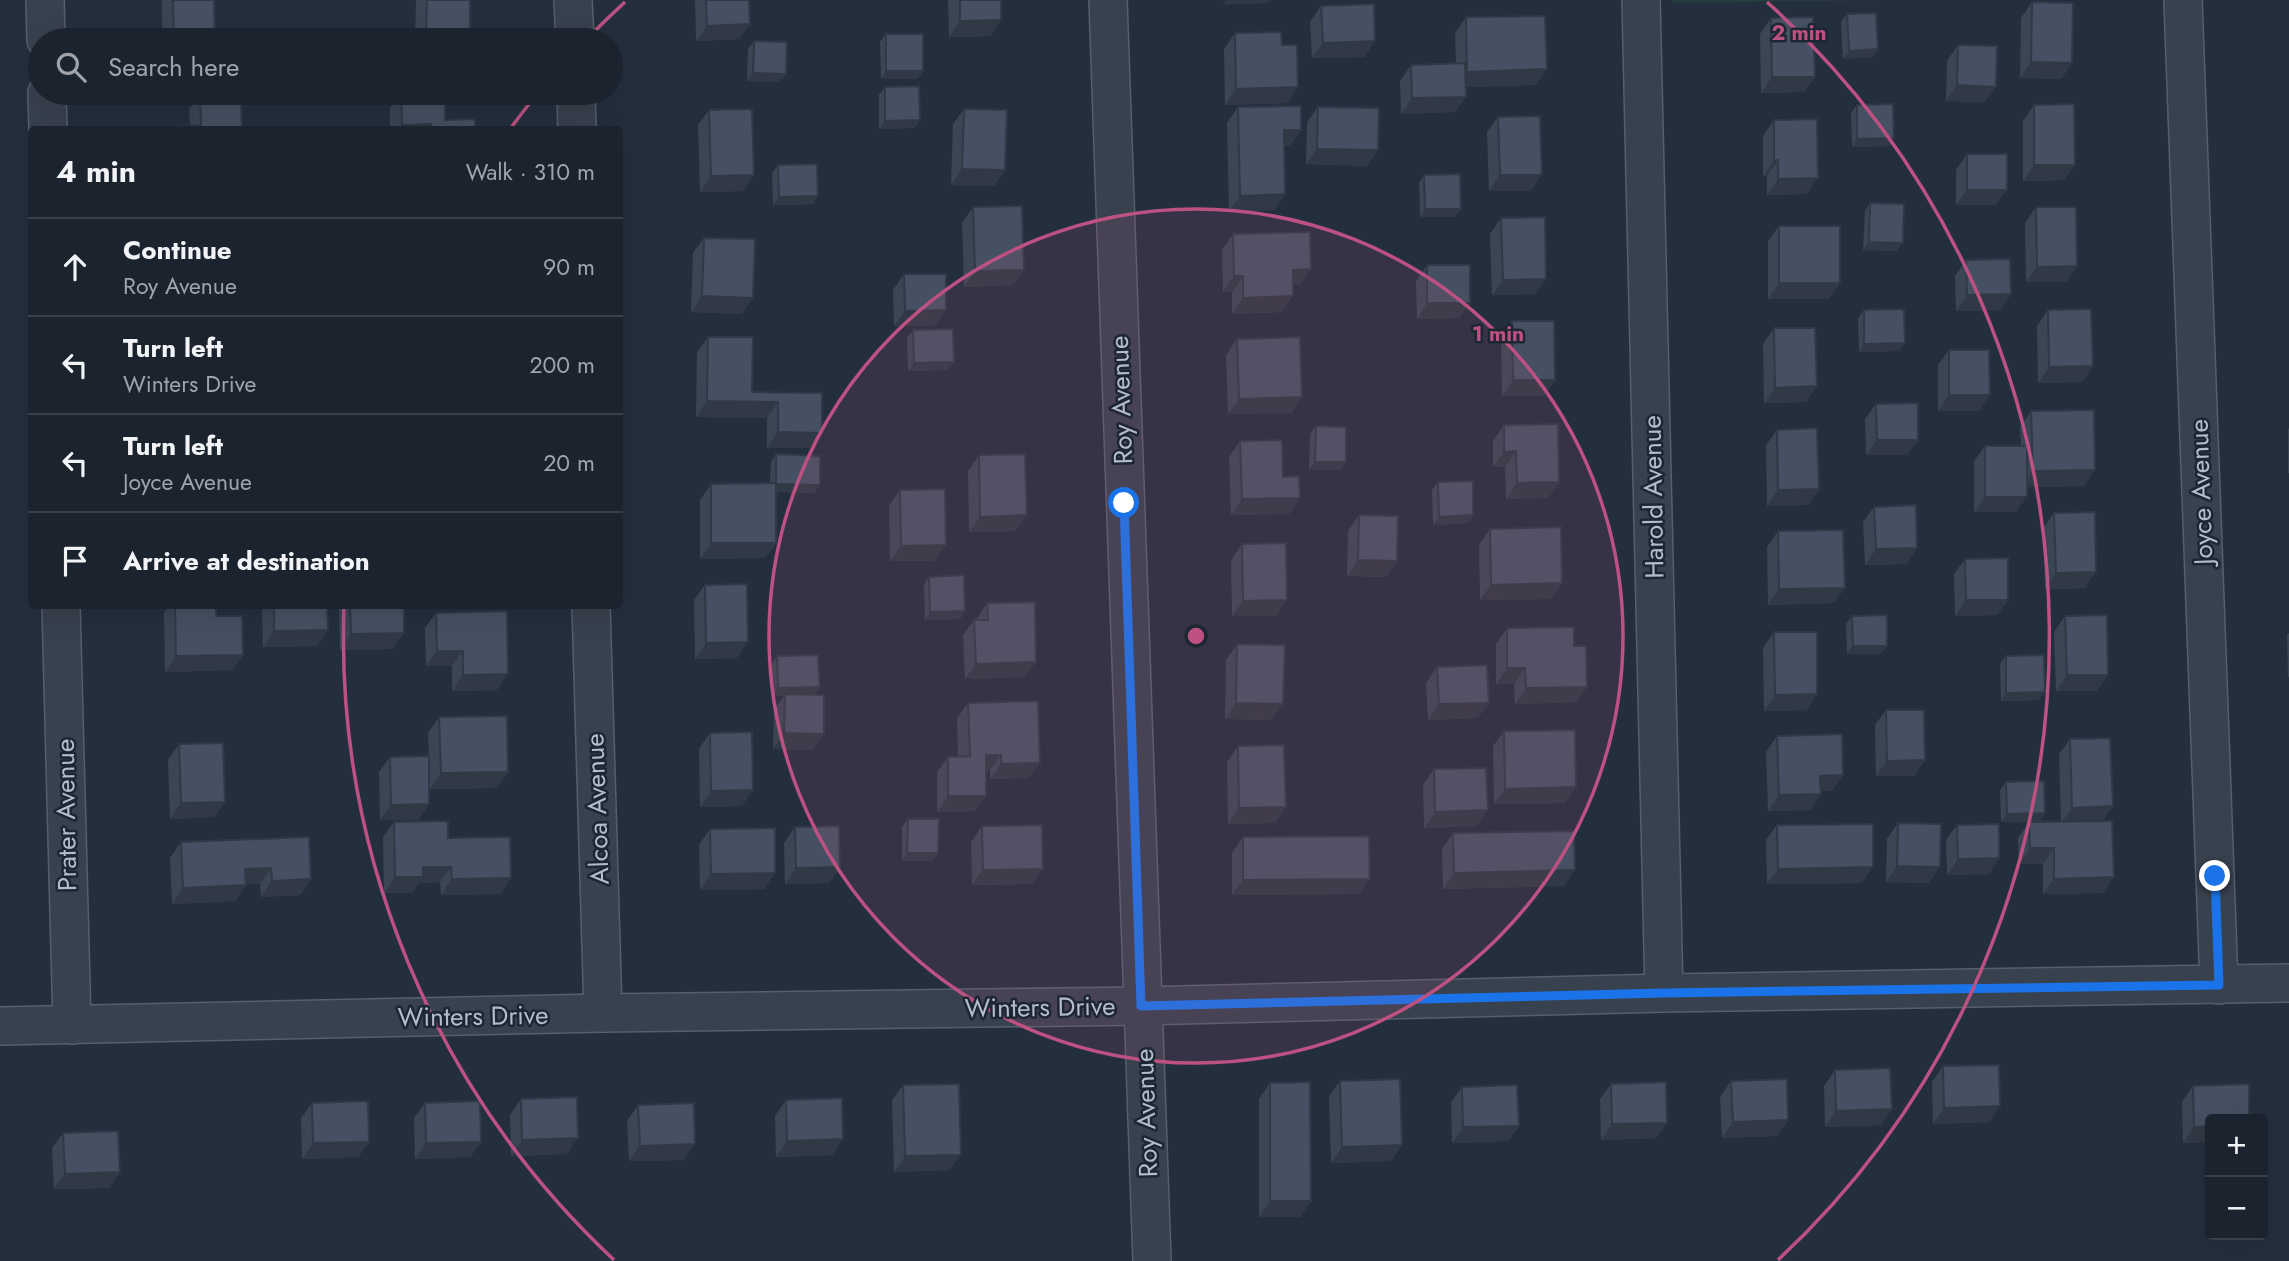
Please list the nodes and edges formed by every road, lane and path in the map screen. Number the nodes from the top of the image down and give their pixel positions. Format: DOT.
graph roads {
  1 [pos="45,0"];
  2 [pos="573,0"];
  3 [pos="1108,0"];
  4 [pos="1641,0"];
  5 [pos="2183,0"];
  6 [pos="46,28"];
  7 [pos="574,28"];
  8 [pos="47,105"];
  9 [pos="576,105"];
  10 [pos="48,126"];
  11 [pos="577,126"];
  12 [pos="61,609"];
  13 [pos="591,609"];
  14 [pos="2289,983"];
  15 [pos="2219,985"];
  16 [pos="1664,993"];
  17 [pos="1141,1006"];
  18 [pos="603,1013"];
  19 [pos="72,1025"];
  20 [pos="0,1026"];
  21 [pos="1152,1261"];
  1 -- 6 [label="street"];
  2 -- 7 [label="street"];
  3 -- 17 [label="street, Roy Avenue"];
  4 -- 16 [label="street, Harold Avenue"];
  5 -- 15 [label="street, Joyce Avenue"];
  8 -- 10 [label="street"];
  9 -- 11 [label="street"];
  12 -- 19 [label="street, Prater Avenue"];
  13 -- 18 [label="street, Alcoa Avenue"];
  14 -- 15 [label="street, Winters Drive"];
  15 -- 16 [label="street, Winters Drive"];
  16 -- 17 [label="street, Winters Drive"];
  17 -- 18 [label="street, Winters Drive"];
  17 -- 21 [label="street, Roy Avenue"];
  18 -- 19 [label="street, Winters Drive"];
  19 -- 20 [label="street, Winters Drive"];
}
